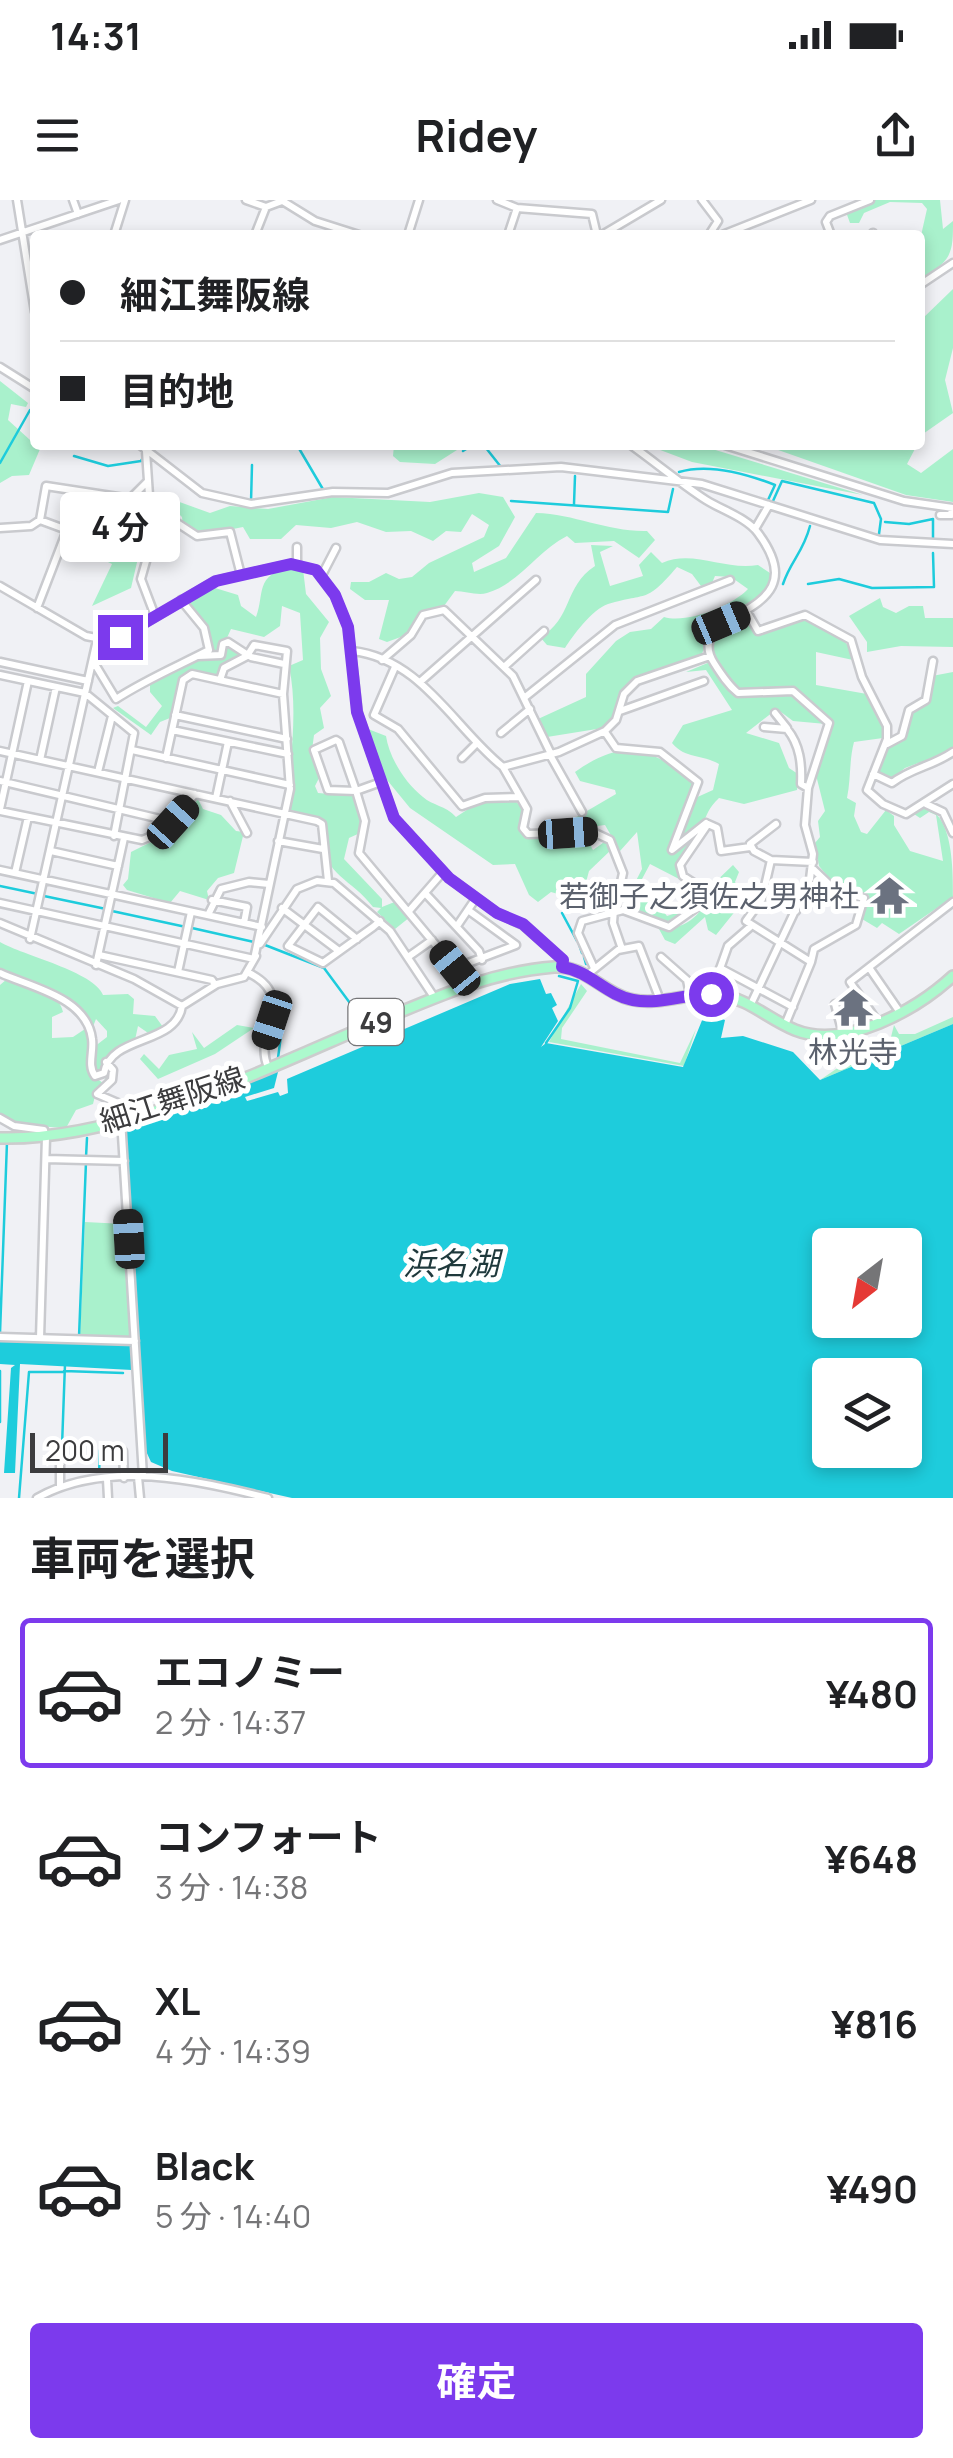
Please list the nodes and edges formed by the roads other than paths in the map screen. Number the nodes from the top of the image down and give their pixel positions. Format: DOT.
graph roads {
  1 [pos="17,200"];
  2 [pos="73,200"];
  3 [pos="122,200"];
  4 [pos="246,200"];
  5 [pos="419,200"];
  6 [pos="498,200"];
  7 [pos="661,200"];
  8 [pos="702,200"];
  9 [pos="811,200"];
  10 [pos="870,200"];
  11 [pos="281,201"];
  12 [pos="266,207"];
  13 [pos="516,208"];
  14 [pos="78,214"];
  15 [pos="30,230"];
  16 [pos="31,230"];
  17 [pos="115,230"];
  18 [pos="257,230"];
  19 [pos="344,230"];
  20 [pos="410,230"];
  21 [pos="509,230"];
  22 [pos="598,230"];
  23 [pos="609,230"];
  24 [pos="712,230"];
  25 [pos="729,230"];
  26 [pos="828,230"];
  27 [pos="22,233"];
  28 [pos="0,240"];
  29 [pos="953,264"];
  30 [pos="30,282"];
  31 [pos="925,282"];
  32 [pos="0,368"];
  33 [pos="30,385"];
  34 [pos="144,450"];
  35 [pos="148,450"];
  36 [pos="639,450"];
  37 [pos="741,450"];
  38 [pos="148,481"];
  39 [pos="681,482"];
  40 [pos="132,499"];
  41 [pos="769,505"];
  42 [pos="953,508"];
  43 [pos="130,510"];
  44 [pos="150,513"];
  45 [pos="940,515"];
  46 [pos="40,520"];
  47 [pos="0,528"];
  48 [pos="755,529"];
  49 [pos="67,530"];
  50 [pos="953,544"];
  51 [pos="297,546"];
  52 [pos="336,548"];
  53 [pos="297,564"];
  54 [pos="241,575"];
  55 [pos="322,575"];
  56 [pos="536,580"];
  57 [pos="730,580"];
  58 [pos="0,586"];
  59 [pos="180,600"];
  60 [pos="37,608"];
  61 [pos="747,612"];
  62 [pos="156,616"];
  63 [pos="544,631"];
  64 [pos="472,636"];
  65 [pos="96,640"];
  66 [pos="352,651"];
  67 [pos="248,655"];
  68 [pos="198,656"];
  69 [pos="710,656"];
  70 [pos="382,660"];
  71 [pos="933,660"];
  72 [pos="92,661"];
  73 [pos="0,662"];
  74 [pos="284,664"];
  75 [pos="396,667"];
  76 [pos="504,667"];
  77 [pos="0,674"];
  78 [pos="220,680"];
  79 [pos="28,681"];
  80 [pos="88,681"];
  81 [pos="704,681"];
  82 [pos="420,682"];
  83 [pos="56,687"];
  84 [pos="85,693"];
  85 [pos="283,694"];
  86 [pos="524,698"];
  87 [pos="530,709"];
  88 [pos="620,711"];
  89 [pos="775,714"];
  90 [pos="175,715"];
  91 [pos="112,716"];
  92 [pos="764,727"];
  93 [pos="787,729"];
  94 [pos="172,730"];
  95 [pos="605,731"];
  96 [pos="501,733"];
  97 [pos="286,739"];
  98 [pos="228,742"];
  99 [pos="477,742"];
  100 [pos="886,744"];
  101 [pos="132,750"];
  102 [pos="0,751"];
  103 [pos="953,752"];
  104 [pos="12,754"];
  105 [pos="288,754"];
  106 [pos="550,754"];
  107 [pos="166,758"];
  108 [pos="462,758"];
  109 [pos="40,760"];
  110 [pos="69,766"];
  111 [pos="503,767"];
  112 [pos="222,770"];
  113 [pos="98,772"];
  114 [pos="873,774"];
  115 [pos="126,778"];
  116 [pos="3,782"];
  117 [pos="381,782"];
  118 [pos="953,784"];
  119 [pos="290,785"];
  120 [pos="808,788"];
  121 [pos="356,791"];
  122 [pos="196,794"];
  123 [pos="63,795"];
  124 [pos="216,798"];
  125 [pos="519,798"];
  126 [pos="230,801"];
  127 [pos="925,803"];
  128 [pos="120,807"];
  129 [pos="0,810"];
  130 [pos="582,812"];
  131 [pos="284,813"];
  132 [pos="28,817"];
  133 [pos="173,822"];
  134 [pos="57,823"];
  135 [pos="708,824"];
  136 [pos="776,824"];
  137 [pos="246,833"];
  138 [pos="953,833"];
  139 [pos="114,836"];
  140 [pos="124,838"];
  141 [pos="278,841"];
  142 [pos="750,847"];
  143 [pos="323,850"];
  144 [pos="51,851"];
  145 [pos="771,860"];
  146 [pos="118,866"];
  147 [pos="812,866"];
  148 [pos="0,870"];
  149 [pos="442,872"];
  150 [pos="16,873"];
  151 [pos="44,879"];
  152 [pos="328,881"];
  153 [pos="269,884"];
  154 [pos="425,893"];
  155 [pos="112,894"];
  156 [pos="476,898"];
  157 [pos="212,900"];
  158 [pos="774,900"];
  159 [pos="953,902"];
  160 [pos="0,904"];
  161 [pos="282,908"];
  162 [pos="614,909"];
  163 [pos="468,910"];
  164 [pos="796,910"];
  165 [pos="409,911"];
  166 [pos="38,912"];
  167 [pos="192,912"];
  168 [pos="208,915"];
  169 [pos="380,921"];
  170 [pos="0,923"];
  171 [pos="244,923"];
  172 [pos="303,924"];
  173 [pos="105,926"];
  174 [pos="456,926"];
  175 [pos="750,927"];
  176 [pos="264,928"];
  177 [pos="30,939"];
  178 [pos="357,939"];
  179 [pos="432,940"];
  180 [pos="782,942"];
  181 [pos="184,944"];
  182 [pos="622,949"];
  183 [pos="339,951"];
  184 [pos="99,955"];
  185 [pos="408,956"];
  186 [pos="661,957"];
  187 [pos="254,959"];
  188 [pos="482,960"];
  189 [pos="810,962"];
  190 [pos="96,965"];
  191 [pos="562,967"];
  192 [pos="720,968"];
  193 [pos="870,968"];
  194 [pos="0,972"];
  195 [pos="178,972"];
  196 [pos="249,972"];
  197 [pos="590,972"];
  198 [pos="953,976"];
  199 [pos="215,986"];
  200 [pos="759,988"];
  201 [pos="711,994"];
  202 [pos="690,995"];
  203 [pos="434,997"];
  204 [pos="660,1000"];
  205 [pos="751,1004"];
  206 [pos="834,1004"];
  207 [pos="182,1006"];
  208 [pos="793,1007"];
  209 [pos="899,1011"];
  210 [pos="878,1021"];
  211 [pos="786,1025"];
  212 [pos="843,1034"];
  213 [pos="106,1062"];
  214 [pos="268,1067"];
  215 [pos="0,1118"];
  216 [pos="123,1118"];
  217 [pos="46,1137"];
  218 [pos="0,1138"];
  219 [pos="46,1159"];
  220 [pos="124,1161"];
  221 [pos="0,1337"];
  222 [pos="40,1338"];
  223 [pos="135,1342"];
  224 [pos="60,1449"];
  225 [pos="123,1451"];
  226 [pos="141,1477"];
  227 [pos="124,1478"];
  228 [pos="107,1479"];
  229 [pos="60,1487"];
  230 [pos="37,1498"];
  231 [pos="108,1498"];
  232 [pos="140,1498"];
  233 [pos="268,1498"];
  1 -- 27 [label="street"];
  2 -- 14 [label="street"];
  3 -- 14 [label="street"];
  3 -- 17 [label="street"];
  4 -- 12 [label="street"];
  5 -- 20 [label="street"];
  6 -- 13 [label="street"];
  7 -- 23 [label="street"];
  8 -- 24 [label="street"];
  9 -- 25 [label="street"];
  10 -- 26 [label="street"];
  11 -- 12 [label="street"];
  11 -- 19 [label="street"];
  12 -- 18 [label="street"];
  13 -- 21 [label="street"];
  13 -- 22 [label="street"];
  14 -- 16 [label="street"];
  15 -- 27 [label="street"];
  27 -- 28 [label="street"];
  27 -- 30 [label="street"];
  29 -- 31 [label="street"];
  32 -- 33 [label="street"];
  34 -- 38 [label="street"];
  35 -- 39 [label="street"];
  36 -- 39 [label="street"];
  37 -- 42 [label="street"];
  38 -- 40 [label="street"];
  38 -- 44 [label="street"];
  39 -- 41 [label="street"];
  39 -- 48 [label="street"];
  40 -- 43 [label="street"];
  40 -- 46 [label="street"];
  41 -- 48 [label="street"];
  41 -- 50 [label="street"];
  42 -- 45 [label="street"];
  43 -- 44 [label="street"];
  43 -- 49 [label="street"];
  44 -- 54 [label="street"];
  44 -- 62 [label="street"];
  46 -- 47 [label="street"];
  46 -- 49 [label="street"];
  48 -- 61 [label="street"];
  49 -- 60 [label="street"];
  51 -- 53 [label="street"];
  52 -- 55 [label="street"];
  53 -- 54 [label="street"];
  53 -- 55 [label="street"];
  54 -- 59 [label="street"];
  55 -- 66 [label="street"];
  56 -- 64 [label="street"];
  57 -- 86 [label="street"];
  58 -- 60 [label="street"];
  59 -- 62 [label="street"];
  59 -- 68 [label="street"];
  60 -- 65 [label="street"];
  61 -- 69 [label="street"];
  61 -- 100 [label="street"];
  62 -- 65 [label="street"];
  63 -- 76 [label="street"];
  64 -- 70 [label="street"];
  64 -- 76 [label="street"];
  64 -- 82 [label="street"];
  65 -- 72 [label="street"];
  66 -- 70 [label="street"];
  66 -- 117 [label="street"];
  67 -- 68 [label="street"];
  67 -- 74 [label="street"];
  67 -- 74 [label="street"];
  67 -- 78 [label="street"];
  68 -- 72 [label="street"];
  69 -- 88 [label="street"];
  69 -- 120 [label="street"];
  70 -- 75 [label="street"];
  71 -- 100 [label="street"];
  72 -- 80 [label="street"];
  73 -- 80 [label="street"];
  74 -- 85 [label="street"];
  75 -- 82 [label="street"];
  75 -- 125 [label="street"];
  76 -- 86 [label="street"];
  77 -- 79 [label="street"];
  78 -- 85 [label="street"];
  78 -- 90 [label="street"];
  79 -- 83 [label="street"];
  79 -- 104 [label="street"];
  80 -- 84 [label="street"];
  81 -- 88 [label="street"];
  82 -- 99 [label="street"];
  83 -- 84 [label="street"];
  83 -- 109 [label="street"];
  84 -- 91 [label="street"];
  84 -- 110 [label="street"];
  85 -- 97 [label="street"];
  86 -- 87 [label="street"];
  87 -- 96 [label="street"];
  87 -- 106 [label="street"];
  88 -- 95 [label="street"];
  89 -- 93 [label="street"];
  90 -- 94 [label="street"];
  90 -- 97 [label="street"];
  91 -- 101 [label="street"];
  91 -- 113 [label="street"];
  92 -- 93 [label="street"];
  93 -- 120 [label="street"];
  94 -- 98 [label="street"];
  94 -- 107 [label="street"];
  95 -- 106 [label="street"];
  95 -- 135 [label="street"];
  97 -- 105 [label="street"];
  98 -- 105 [label="street"];
  98 -- 112 [label="street"];
  99 -- 108 [label="street"];
  99 -- 111 [label="street"];
  100 -- 114 [label="street"];
  101 -- 107 [label="street"];
  101 -- 115 [label="street"];
  102 -- 104 [label="street"];
  103 -- 114 [label="street"];
  104 -- 109 [label="street"];
  104 -- 116 [label="street"];
  105 -- 119 [label="street"];
  106 -- 111 [label="street"];
  106 -- 130 [label="street"];
  107 -- 112 [label="street"];
  109 -- 110 [label="street"];
  110 -- 113 [label="street"];
  110 -- 123 [label="street"];
  111 -- 125 [label="street"];
  112 -- 119 [label="street"];
  112 -- 124 [label="street"];
  113 -- 115 [label="street"];
  114 -- 127 [label="street"];
  115 -- 122 [label="street"];
  115 -- 128 [label="street"];
  116 -- 123 [label="street"];
  116 -- 129 [label="street"];
  117 -- 121 [label="street"];
  117 -- 149 [label="street"];
  118 -- 127 [label="street"];
  119 -- 131 [label="street"];
  120 -- 147 [label="street"];
  121 -- 121 [label="street"];
  121 -- 165 [label="street"];
  122 -- 124 [label="street"];
  122 -- 133 [label="street"];
  123 -- 128 [label="street"];
  123 -- 134 [label="street"];
  124 -- 126 [label="street"];
  125 -- 162 [label="street"];
  126 -- 131 [label="street"];
  126 -- 137 [label="street"];
  127 -- 138 [label="street"];
  128 -- 133 [label="street"];
  128 -- 139 [label="street"];
  129 -- 132 [label="street"];
  131 -- 141 [label="street"];
  131 -- 143 [label="street"];
  132 -- 134 [label="street"];
  132 -- 150 [label="street"];
  133 -- 140 [label="street"];
  134 -- 139 [label="street"];
  134 -- 144 [label="street"];
  135 -- 142 [label="street"];
  135 -- 162 [label="street"];
  136 -- 142 [label="street"];
  139 -- 140 [label="street"];
  140 -- 146 [label="street"];
  141 -- 143 [label="street"];
  141 -- 153 [label="street"];
  142 -- 145 [label="street"];
  143 -- 152 [label="street"];
  144 -- 146 [label="street"];
  144 -- 151 [label="street"];
  145 -- 147 [label="street"];
  145 -- 175 [label="street"];
  146 -- 155 [label="street"];
  147 -- 164 [label="street"];
  147 -- 189 [label="street"];
  148 -- 150 [label="street"];
  149 -- 154 [label="street"];
  149 -- 156 [label="street"];
  150 -- 151 [label="street"];
  151 -- 155 [label="street"];
  151 -- 166 [label="street"];
  152 -- 161 [label="street"];
  152 -- 169 [label="street"];
  153 -- 157 [label="street"];
  153 -- 176 [label="street"];
  154 -- 165 [label="street"];
  154 -- 174 [label="street"];
  155 -- 167 [label="street"];
  155 -- 173 [label="street"];
  156 -- 163 [label="street"];
  156 -- 191 [label="street"];
  157 -- 168 [label="street"];
  157 -- 171 [label="street"];
  158 -- 164 [label="street"];
  159 -- 193 [label="street"];
  160 -- 166 [label="street"];
  161 -- 172 [label="street"];
  161 -- 176 [label="street"];
  162 -- 182 [label="street"];
  162 -- 197 [label="street"];
  163 -- 174 [label="street"];
  163 -- 188 [label="street"];
  164 -- 180 [label="street"];
  165 -- 179 [label="street"];
  166 -- 173 [label="street"];
  166 -- 177 [label="street"];
  167 -- 168 [label="street"];
  167 -- 181 [label="street"];
  168 -- 171 [label="street"];
  169 -- 178 [label="street"];
  169 -- 185 [label="street"];
  170 -- 177 [label="street"];
  171 -- 176 [label="street"];
  172 -- 178 [label="street"];
  172 -- 183 [label="street"];
  172 -- 183 [label="street"];
  173 -- 181 [label="street"];
  173 -- 184 [label="street"];
  174 -- 188 [label="street"];
  175 -- 180 [label="street"];
  175 -- 192 [label="street"];
  176 -- 187 [label="street"];
  177 -- 190 [label="street"];
  178 -- 183 [label="street"];
  179 -- 185 [label="street"];
  179 -- 188 [label="street"];
  180 -- 189 [label="street"];
  180 -- 200 [label="street"];
  181 -- 187 [label="street"];
  181 -- 195 [label="street"];
  182 -- 197 [label="street"];
  182 -- 204 [label="street"];
  184 -- 190 [label="street"];
  184 -- 195 [label="street"];
  185 -- 203 [label="street"];
  186 -- 202 [label="street"];
  187 -- 196 [label="street"];
  189 -- 208 [label="street"];
  190 -- 207 [label="street"];
  191 -- 197 [label="main road, 細江舞阪線 / 49"];
  191 -- 203 [label="main road, 細江舞阪線 / 49"];
  192 -- 200 [label="street"];
  192 -- 201 [label="street"];
  193 -- 209 [label="street"];
  193 -- 210 [label="street"];
  194 -- 213 [label="street"];
  195 -- 199 [label="street"];
  196 -- 199 [label="street"];
  196 -- 214 [label="street"];
  197 -- 204 [label="main road, 細江舞阪線 / 49"];
  198 -- 209 [label="main road, 細江舞阪線 / 49"];
  199 -- 207 [label="street"];
  200 -- 205 [label="street"];
  200 -- 208 [label="street"];
  201 -- 202 [label="main road, 細江舞阪線 / 49"];
  201 -- 205 [label="main road, 細江舞阪線 / 49"];
  202 -- 204 [label="main road, 細江舞阪線 / 49"];
  203 -- 214 [label="main road, 細江舞阪線 / 49"];
  205 -- 211 [label="main road, 細江舞阪線 / 49"];
  206 -- 212 [label="street"];
  207 -- 213 [label="street"];
  208 -- 211 [label="street"];
  209 -- 210 [label="main road, 細江舞阪線 / 49"];
  210 -- 212 [label="main road, 細江舞阪線 / 49"];
  211 -- 212 [label="main road, 細江舞阪線 / 49"];
  213 -- 216 [label="street"];
  214 -- 216 [label="main road, 細江舞阪線 / 49"];
  215 -- 217 [label="street"];
  216 -- 217 [label="main road, 細江舞阪線 / 49"];
  216 -- 220 [label="street"];
  217 -- 218 [label="main road, 細江舞阪線 / 49"];
  217 -- 219 [label="street"];
  219 -- 220 [label="street"];
  219 -- 222 [label="street"];
  220 -- 223 [label="street"];
  221 -- 222 [label="street"];
  222 -- 223 [label="street"];
  223 -- 226 [label="street"];
  224 -- 229 [label="street"];
  225 -- 227 [label="street"];
  226 -- 227 [label="street"];
  226 -- 232 [label="street"];
  226 -- 233 [label="street"];
  227 -- 228 [label="street"];
  228 -- 229 [label="street"];
  228 -- 231 [label="street"];
  229 -- 230 [label="street"];
}
